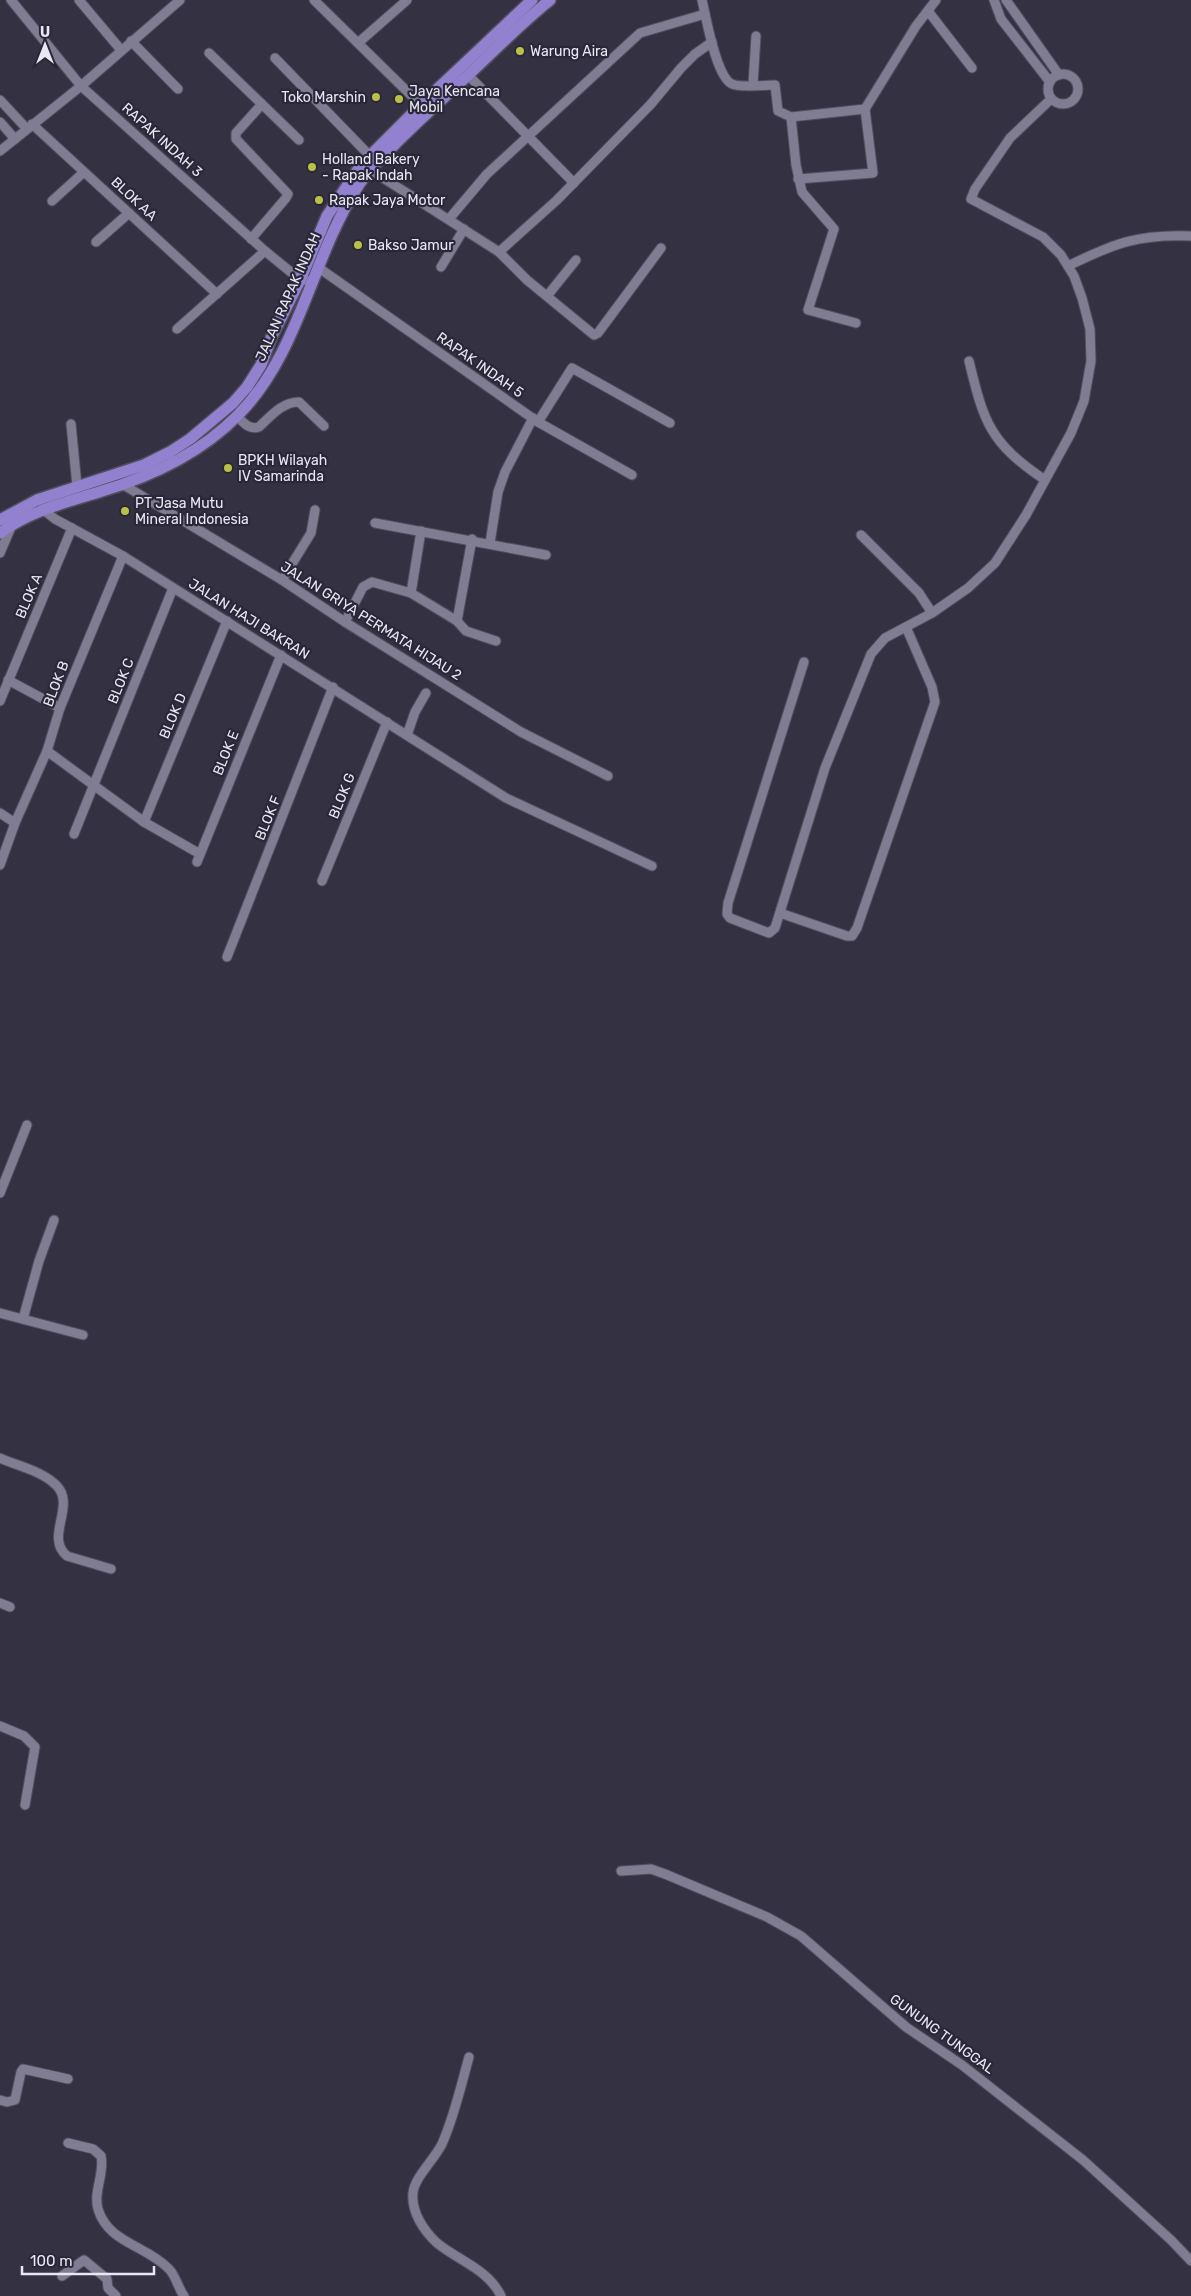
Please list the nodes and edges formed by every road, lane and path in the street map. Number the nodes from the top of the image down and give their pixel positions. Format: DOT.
graph roads {
  1 [pos="11,0"];
  2 [pos="79,0"];
  3 [pos="180,0"];
  4 [pos="314,0"];
  5 [pos="407,0"];
  6 [pos="532,0"];
  7 [pos="550,0"];
  8 [pos="702,0"];
  9 [pos="936,0"];
  10 [pos="994,0"];
  11 [pos="1006,0"];
  12 [pos="928,11"];
  13 [pos="705,14"];
  14 [pos="756,36"];
  15 [pos="131,40"];
  16 [pos="712,42"];
  17 [pos="358,43"];
  18 [pos="121,50"];
  19 [pos="209,53"];
  20 [pos="275,58"];
  21 [pos="972,68"];
  22 [pos="468,75"];
  23 [pos="1059,75"];
  24 [pos="1050,82"];
  25 [pos="753,84"];
  26 [pos="81,86"];
  27 [pos="178,89"];
  28 [pos="1051,99"];
  29 [pos="0,100"];
  30 [pos="262,104"];
  31 [pos="420,105"];
  32 [pos="865,109"];
  33 [pos="792,117"];
  34 [pos="0,122"];
  35 [pos="29,127"];
  36 [pos="528,138"];
  37 [pos="15,139"];
  38 [pos="299,140"];
  39 [pos="0,151"];
  40 [pos="370,156"];
  41 [pos="366,167"];
  42 [pos="84,172"];
  43 [pos="798,179"];
  44 [pos="574,183"];
  45 [pos="52,201"];
  46 [pos="128,213"];
  47 [pos="449,219"];
  48 [pos="464,229"];
  49 [pos="1191,236"];
  50 [pos="251,239"];
  51 [pos="96,242"];
  52 [pos="662,248"];
  53 [pos="264,251"];
  54 [pos="499,252"];
  55 [pos="576,260"];
  56 [pos="1068,266"];
  57 [pos="319,268"];
  58 [pos="441,268"];
  59 [pos="306,281"];
  60 [pos="217,294"];
  61 [pos="547,296"];
  62 [pos="856,323"];
  63 [pos="176,329"];
  64 [pos="969,360"];
  65 [pos="237,416"];
  66 [pos="536,420"];
  67 [pos="212,421"];
  68 [pos="670,423"];
  69 [pos="71,424"];
  70 [pos="324,426"];
  71 [pos="220,432"];
  72 [pos="632,475"];
  73 [pos="1046,480"];
  74 [pos="122,484"];
  75 [pos="77,486"];
  76 [pos="42,509"];
  77 [pos="315,510"];
  78 [pos="0,520"];
  79 [pos="375,522"];
  80 [pos="13,524"];
  81 [pos="72,528"];
  82 [pos="421,531"];
  83 [pos="0,533"];
  84 [pos="861,535"];
  85 [pos="472,539"];
  86 [pos="490,543"];
  87 [pos="0,553"];
  88 [pos="546,555"];
  89 [pos="122,556"];
  90 [pos="282,580"];
  91 [pos="173,588"];
  92 [pos="411,594"];
  93 [pos="932,613"];
  94 [pos="227,621"];
  95 [pos="457,621"];
  96 [pos="345,622"];
  97 [pos="906,628"];
  98 [pos="496,641"];
  99 [pos="281,655"];
  100 [pos="804,662"];
  101 [pos="8,680"];
  102 [pos="333,687"];
  103 [pos="426,693"];
  104 [pos="0,701"];
  105 [pos="60,708"];
  106 [pos="387,722"];
  107 [pos="407,735"];
  108 [pos="47,751"];
  109 [pos="608,776"];
  110 [pos="94,784"];
  111 [pos="0,813"];
  112 [pos="15,822"];
  113 [pos="144,822"];
  114 [pos="74,834"];
  115 [pos="0,865"];
  116 [pos="652,866"];
  117 [pos="322,881"];
  118 [pos="780,913"];
  119 [pos="227,957"];
  120 [pos="27,1125"];
  121 [pos="0,1194"];
  122 [pos="54,1220"];
  123 [pos="0,1313"];
  124 [pos="23,1319"];
  125 [pos="83,1335"];
  126 [pos="0,1458"];
  127 [pos="111,1569"];
  128 [pos="0,1603"];
  129 [pos="10,1607"];
  130 [pos="0,1726"];
  131 [pos="25,1805"];
  132 [pos="621,1871"];
  133 [pos="469,2057"];
  134 [pos="68,2079"];
  135 [pos="0,2100"];
  136 [pos="68,2143"];
  137 [pos="1191,2261"];
  138 [pos="62,2276"];
  139 [pos="116,2296"];
  140 [pos="184,2296"];
  141 [pos="501,2296"];
  1 -- 26 [label="street, RAPAK INDAH 3"];
  2 -- 18 [label="street"];
  3 -- 15 [label="street"];
  4 -- 17 [label="street"];
  5 -- 17 [label="street"];
  6 -- 31 [label="main road, JALAN RAPAK INDAH"];
  7 -- 22 [label="main road, JALAN RAPAK INDAH"];
  8 -- 13 [label="street"];
  9 -- 12 [label="street"];
  10 -- 24 [label="street"];
  11 -- 23 [label="street"];
  12 -- 21 [label="street"];
  12 -- 32 [label="street"];
  13 -- 16 [label="street"];
  13 -- 36 [label="street"];
  14 -- 25 [label="street"];
  15 -- 18 [label="street"];
  15 -- 27 [label="street"];
  16 -- 25 [label="street"];
  16 -- 44 [label="street"];
  17 -- 31 [label="street"];
  18 -- 26 [label="street"];
  19 -- 30 [label="street"];
  20 -- 40 [label="street"];
  22 -- 36 [label="street"];
  22 -- 41 [label="main road, JALAN RAPAK INDAH"];
  23 -- 24 [label="street"];
  23 -- 28 [label="street"];
  24 -- 28 [label="street"];
  25 -- 33 [label="street"];
  26 -- 35 [label="street"];
  26 -- 50 [label="street, RAPAK INDAH 3"];
  28 -- 56 [label="street"];
  29 -- 35 [label="street, BLOK AA"];
  30 -- 38 [label="street"];
  30 -- 50 [label="street"];
  31 -- 40 [label="main road, JALAN RAPAK INDAH"];
  32 -- 33 [label="street"];
  32 -- 43 [label="street"];
  33 -- 43 [label="street"];
  34 -- 37 [label="street"];
  35 -- 37 [label="street"];
  35 -- 42 [label="street, BLOK AA"];
  36 -- 44 [label="street"];
  36 -- 47 [label="street"];
  37 -- 39 [label="street"];
  40 -- 41 [label="main road, JALAN RAPAK INDAH"];
  41 -- 47 [label="street"];
  41 -- 57 [label="main road, JALAN RAPAK INDAH"];
  41 -- 59 [label="main road, JALAN RAPAK INDAH"];
  42 -- 45 [label="street"];
  42 -- 46 [label="street, BLOK AA"];
  43 -- 62 [label="street"];
  44 -- 54 [label="street"];
  46 -- 51 [label="street"];
  46 -- 60 [label="street, BLOK AA"];
  47 -- 48 [label="street"];
  48 -- 54 [label="street"];
  48 -- 58 [label="street"];
  49 -- 56 [label="street"];
  50 -- 53 [label="street, RAPAK INDAH 3"];
  52 -- 61 [label="street"];
  53 -- 59 [label="street, RAPAK INDAH 3"];
  53 -- 60 [label="street"];
  54 -- 61 [label="street"];
  55 -- 61 [label="street"];
  56 -- 73 [label="street"];
  57 -- 59 [label="main road, JALAN RAPAK INDAH"];
  57 -- 66 [label="street, RAPAK INDAH 5"];
  59 -- 65 [label="main road, JALAN RAPAK INDAH"];
  59 -- 67 [label="main road, JALAN RAPAK INDAH"];
  60 -- 63 [label="street"];
  64 -- 73 [label="street"];
  65 -- 70 [label="street"];
  65 -- 71 [label="main road, JALAN RAPAK INDAH"];
  66 -- 68 [label="street"];
  66 -- 72 [label="street, RAPAK INDAH 5"];
  66 -- 86 [label="street"];
  67 -- 71 [label="main road"];
  67 -- 75 [label="main road, JALAN RAPAK INDAH"];
  69 -- 75 [label="street"];
  71 -- 74 [label="main road, JALAN RAPAK INDAH"];
  73 -- 93 [label="street"];
  74 -- 76 [label="main road, JALAN RAPAK INDAH"];
  74 -- 90 [label="street, JALAN GRIYA PERMATA HIJAU 2"];
  75 -- 78 [label="main road, JALAN RAPAK INDAH"];
  76 -- 80 [label="main road, JALAN RAPAK INDAH"];
  76 -- 81 [label="street, JALAN HAJI BAKRAN"];
  77 -- 90 [label="street"];
  79 -- 82 [label="street"];
  80 -- 83 [label="main road, JALAN RAPAK INDAH"];
  80 -- 87 [label="street"];
  81 -- 89 [label="street, JALAN HAJI BAKRAN"];
  81 -- 101 [label="street, BLOK A"];
  82 -- 85 [label="street"];
  82 -- 92 [label="street"];
  84 -- 93 [label="street"];
  85 -- 86 [label="street"];
  85 -- 95 [label="street"];
  86 -- 88 [label="street"];
  89 -- 91 [label="street, JALAN HAJI BAKRAN"];
  89 -- 105 [label="street, BLOK B"];
  90 -- 96 [label="street, JALAN GRIYA PERMATA HIJAU 2"];
  91 -- 94 [label="street, JALAN HAJI BAKRAN"];
  91 -- 110 [label="street, BLOK C"];
  92 -- 95 [label="street"];
  92 -- 96 [label="street"];
  93 -- 97 [label="street"];
  94 -- 99 [label="street, JALAN HAJI BAKRAN"];
  94 -- 113 [label="street, BLOK D"];
  95 -- 98 [label="street"];
  96 -- 109 [label="street, JALAN GRIYA PERMATA HIJAU 2"];
  97 -- 118 [label="street"];
  97 -- 118 [label="street"];
  99 -- 102 [label="street, JALAN HAJI BAKRAN"];
  99 -- 113 [label="street, BLOK E"];
  100 -- 118 [label="street"];
  101 -- 104 [label="street, BLOK A"];
  101 -- 105 [label="street"];
  102 -- 106 [label="street, JALAN HAJI BAKRAN"];
  102 -- 119 [label="street, BLOK F"];
  103 -- 107 [label="street"];
  105 -- 108 [label="street, BLOK B"];
  106 -- 107 [label="street, JALAN HAJI BAKRAN"];
  106 -- 117 [label="street, BLOK G"];
  107 -- 116 [label="street, JALAN HAJI BAKRAN"];
  108 -- 110 [label="street"];
  108 -- 112 [label="street, BLOK B"];
  110 -- 113 [label="street"];
  110 -- 114 [label="street, BLOK C"];
  111 -- 112 [label="street"];
  112 -- 115 [label="street, BLOK B"];
  120 -- 121 [label="street"];
  122 -- 124 [label="street"];
  123 -- 124 [label="street"];
  124 -- 125 [label="street"];
  126 -- 127 [label="street"];
  128 -- 129 [label="street"];
  130 -- 131 [label="street"];
  132 -- 137 [label="street, GUNUNG TUNGGAL"];
  133 -- 141 [label="street"];
  134 -- 135 [label="street"];
  136 -- 140 [label="street"];
  138 -- 139 [label="street"];
}
